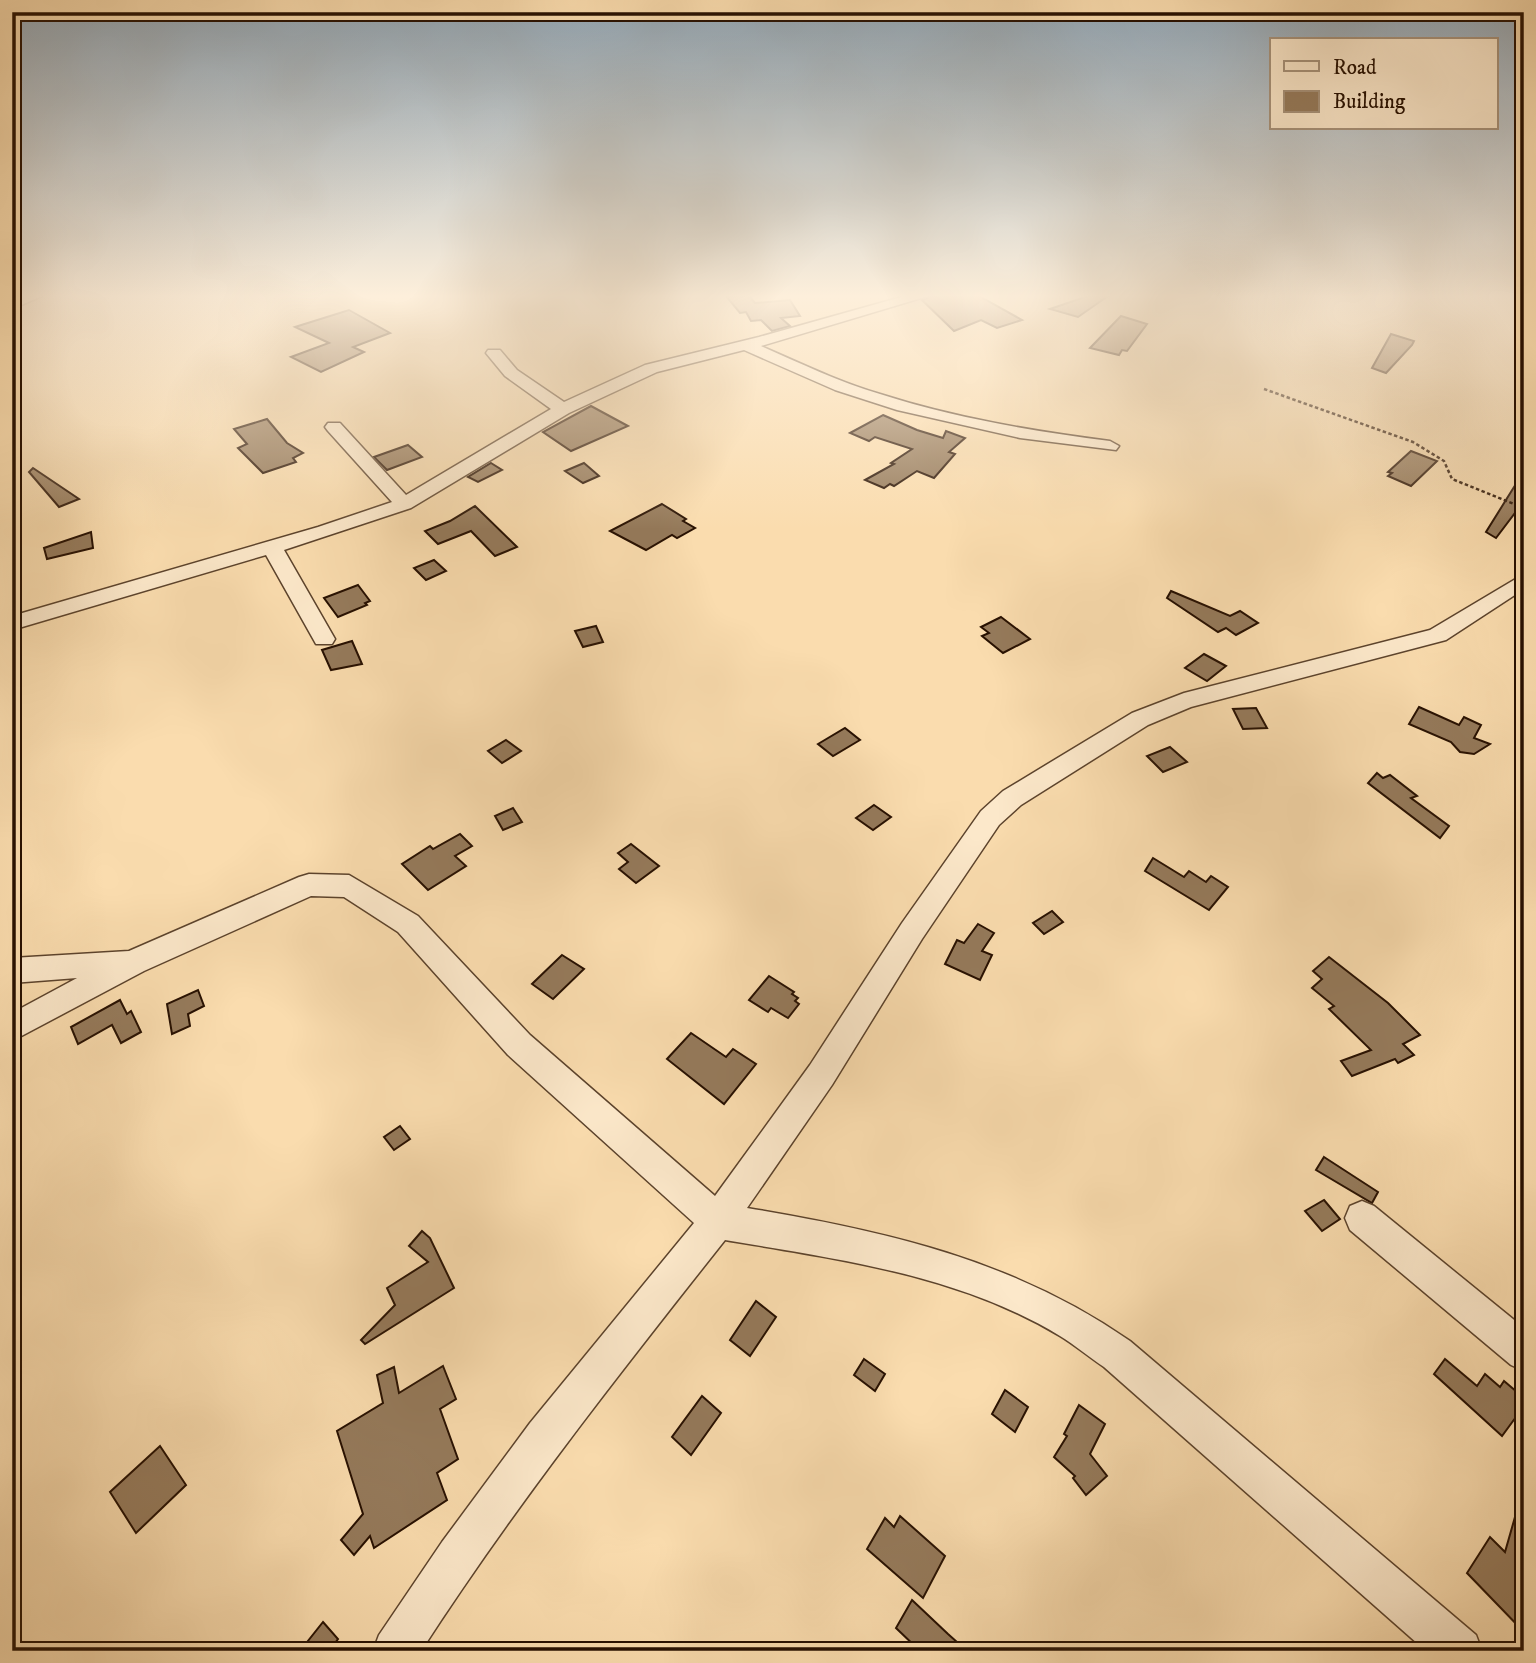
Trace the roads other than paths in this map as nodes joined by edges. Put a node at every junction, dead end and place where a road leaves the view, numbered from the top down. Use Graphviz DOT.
graph roads {
  1 [pos="512,374"];
  2 [pos="642,374"];
  3 [pos="811,374"];
  4 [pos="563,409"];
  5 [pos="334,427"];
  6 [pos="1110,446"];
  7 [pos="404,504"];
  8 [pos="271,545"];
  9 [pos="1524,580"];
  10 [pos="12,623"];
  11 [pos="324,639"];
  12 [pos="134,962"];
  13 [pos="12,971"];
  14 [pos="12,1028"];
  15 [pos="1362,1218"];
  16 [pos="719,1221"];
  17 [pos="1524,1352"];
  18 [pos="396,1651"];
  19 [pos="1460,1651"];
  1 -- 4 [label="street"];
  2 -- 4 [label="street"];
  3 -- 6 [label="street"];
  4 -- 7 [label="street"];
  5 -- 7 [label="street"];
  7 -- 8 [label="street"];
  8 -- 10 [label="street"];
  8 -- 11 [label="street"];
  9 -- 16 [label="street"];
  12 -- 13 [label="street"];
  12 -- 14 [label="street"];
  12 -- 16 [label="street"];
  15 -- 17 [label="street"];
  16 -- 18 [label="street"];
  16 -- 19 [label="street"];
}
